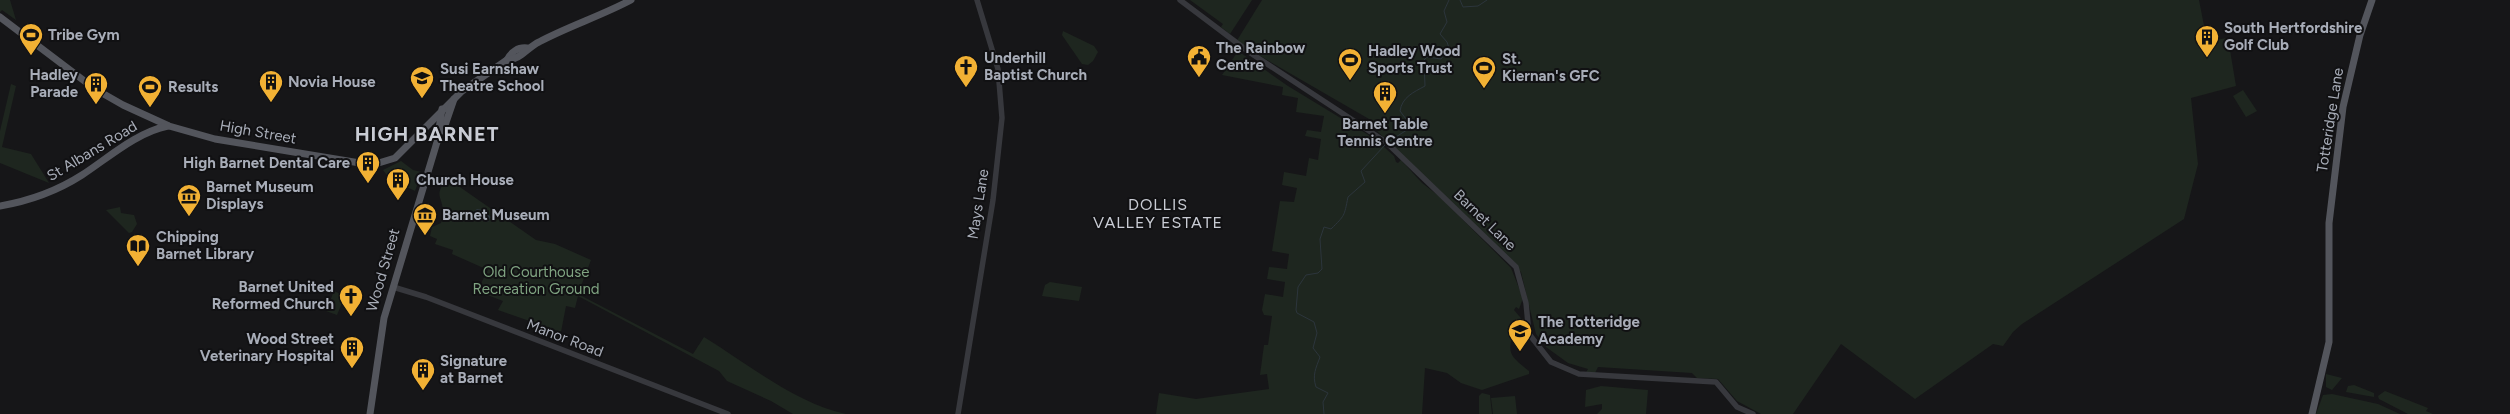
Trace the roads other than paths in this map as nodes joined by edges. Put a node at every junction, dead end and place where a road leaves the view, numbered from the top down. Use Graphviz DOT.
graph roads {
  1 [pos="631,0"];
  2 [pos="977,0"];
  3 [pos="1180,0"];
  4 [pos="2372,0"];
  5 [pos="0,17"];
  6 [pos="454,99"];
  7 [pos="440,116"];
  8 [pos="148,117"];
  9 [pos="157,120"];
  10 [pos="169,126"];
  11 [pos="426,127"];
  12 [pos="442,127"];
  13 [pos="157,128"];
  14 [pos="148,133"];
  15 [pos="438,138"];
  16 [pos="0,206"];
  17 [pos="393,287"];
  18 [pos="370,414"];
  19 [pos="728,414"];
  20 [pos="958,414"];
  21 [pos="1753,414"];
  22 [pos="2312,414"];
  1 -- 6 [label="main road, High Street"];
  2 -- 20 [label="street, Mays Lane"];
  3 -- 21 [label="street, Barnet Lane"];
  4 -- 22 [label="main road, Totteridge Lane"];
  5 -- 8 [label="main road, High Street"];
  6 -- 7 [label="main road, Wood Street"];
  6 -- 7 [label="main road, High Street"];
  7 -- 11 [label="main road, High Street"];
  7 -- 12 [label="main road"];
  7 -- 12 [label="main road, Wood Street"];
  8 -- 9 [label="main road, High Street"];
  8 -- 14 [label="main road"];
  9 -- 10 [label="main road, High Street"];
  9 -- 13 [label="main road"];
  10 -- 11 [label="main road, High Street"];
  10 -- 13 [label="main road, St Albans Road"];
  11 -- 15 [label="main road"];
  12 -- 15 [label="main road, Wood Street"];
  13 -- 14 [label="main road, St Albans Road"];
  14 -- 16 [label="main road, St Albans Road"];
  15 -- 17 [label="main road, Wood Street"];
  17 -- 18 [label="main road, Wood Street"];
  17 -- 19 [label="street, Manor Road"];
}
